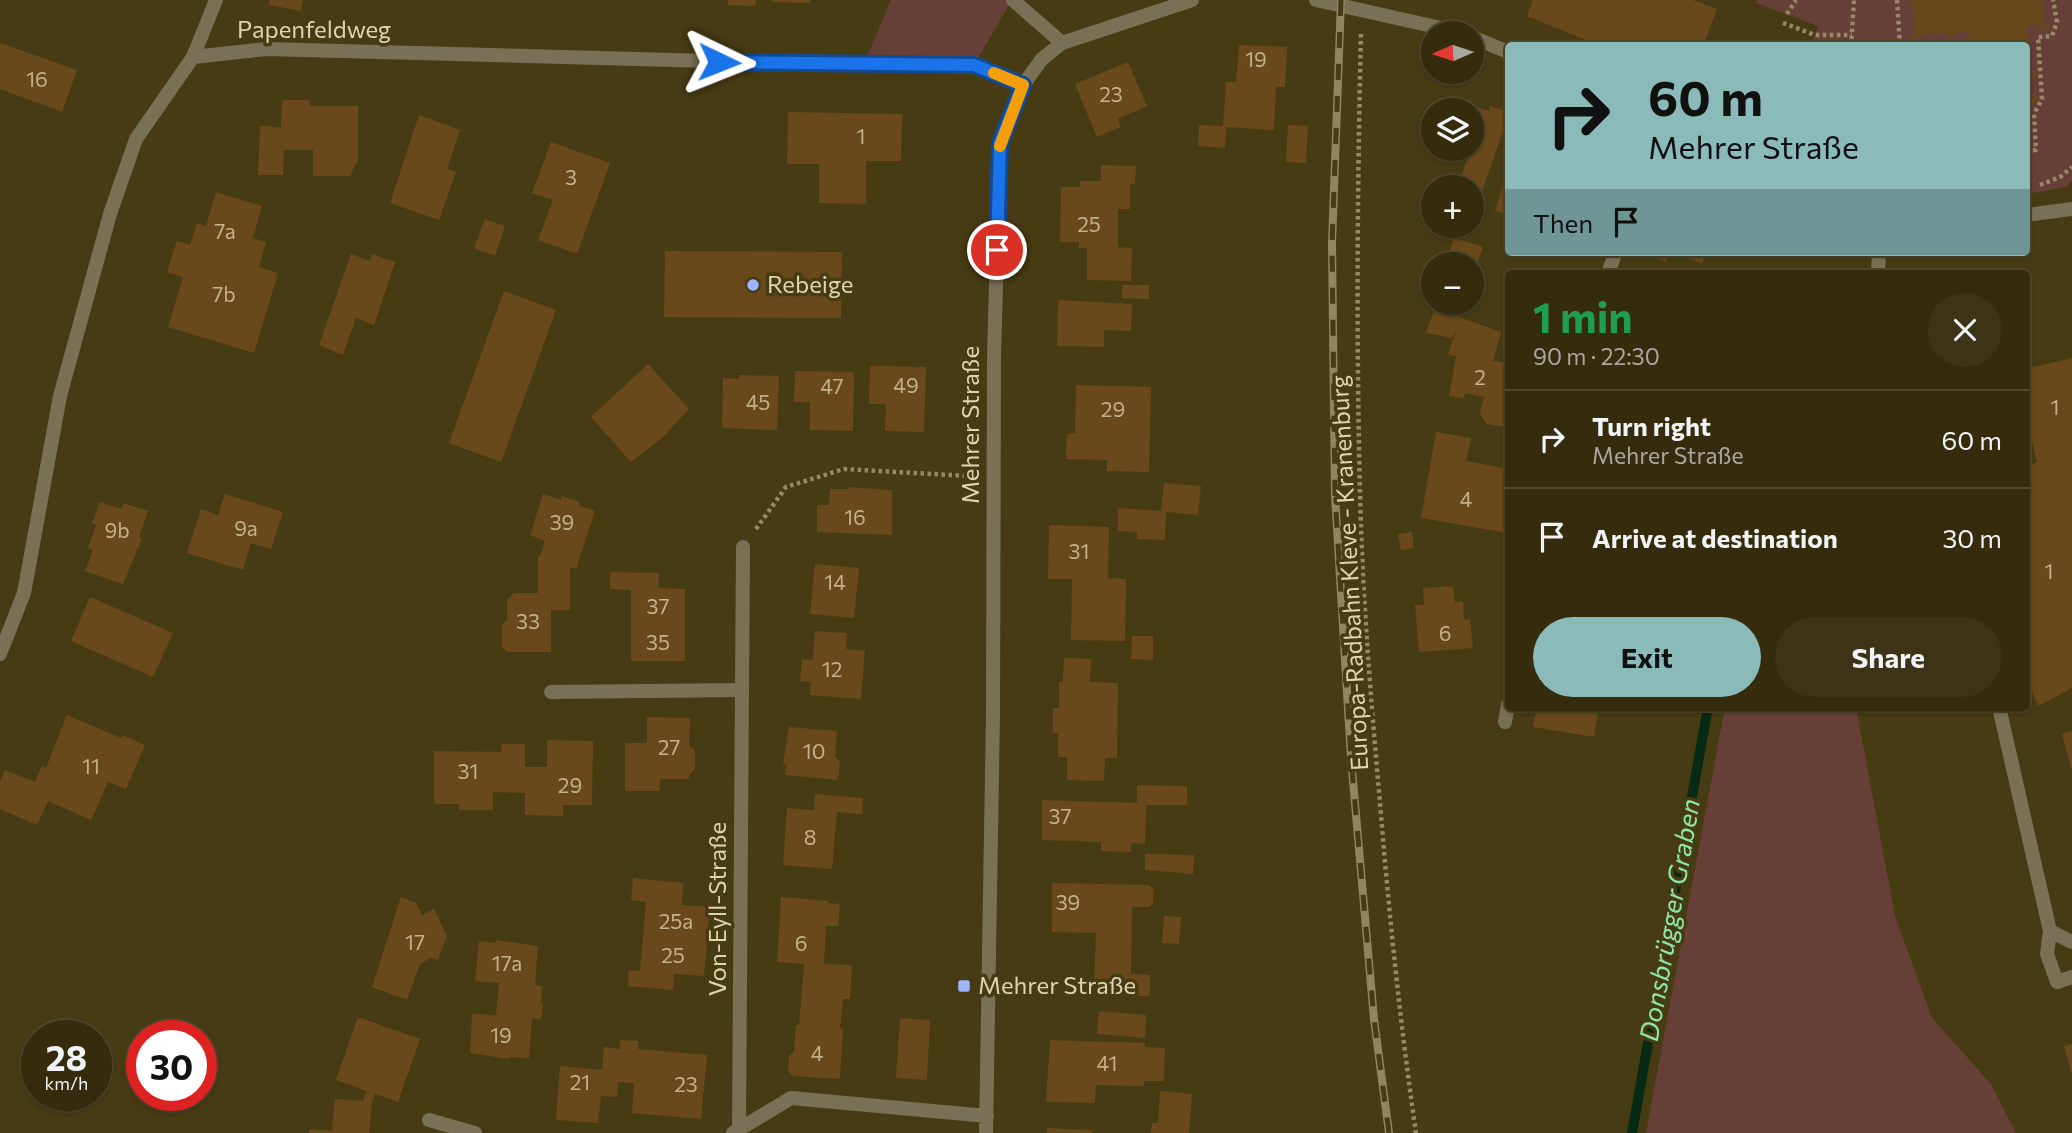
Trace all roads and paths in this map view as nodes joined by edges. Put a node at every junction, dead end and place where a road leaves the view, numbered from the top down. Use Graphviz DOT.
graph roads {
  1 [pos="216,0"];
  2 [pos="1013,0"];
  3 [pos="1192,0"];
  4 [pos="1317,0"];
  5 [pos="1796,0"];
  6 [pos="1854,0"];
  7 [pos="1897,0"];
  8 [pos="2053,0"];
  9 [pos="1361,10"];
  10 [pos="1787,14"];
  11 [pos="1783,23"];
  12 [pos="1421,24"];
  13 [pos="1852,35"];
  14 [pos="1484,42"];
  15 [pos="1852,42"];
  16 [pos="1900,42"];
  17 [pos="1062,43"];
  18 [pos="1505,51"];
  19 [pos="192,57"];
  20 [pos="1023,85"];
  21 [pos="2030,151"];
  22 [pos="2072,167"];
  23 [pos="2038,186"];
  24 [pos="2072,209"];
  25 [pos="2030,214"];
  26 [pos="993,477"];
  27 [pos="743,547"];
  28 [pos="0,654"];
  29 [pos="742,690"];
  30 [pos="551,692"];
  31 [pos="1507,711"];
  32 [pos="2000,711"];
  33 [pos="1505,722"];
  34 [pos="2050,931"];
  35 [pos="2072,942"];
  36 [pos="2072,977"];
  37 [pos="987,1116"];
  38 [pos="429,1120"];
  39 [pos="736,1131"];
  40 [pos="475,1133"];
  41 [pos="986,1133"];
  42 [pos="1416,1133"];
  1 -- 19 [label="street"];
  2 -- 17 [label="street"];
  3 -- 17 [label="street, Mehrer Straße"];
  4 -- 9 [label="street"];
  5 -- 10 [label="path"];
  6 -- 13 [label="path"];
  7 -- 16 [label="path"];
  8 -- 21 [label="path"];
  9 -- 12 [label="street"];
  9 -- 42 [label="path, Europa-Radbahn Kleve - Kranenburg"];
  11 -- 13 [label="path"];
  13 -- 15 [label="path"];
  14 -- 18 [label="street"];
  17 -- 20 [label="street, Mehrer Straße"];
  19 -- 20 [label="street, Papenfeldweg"];
  19 -- 28 [label="street"];
  20 -- 26 [label="street, Mehrer Straße"];
  22 -- 23 [label="path"];
  24 -- 25 [label="street"];
  26 -- 27 [label="path"];
  26 -- 37 [label="street, Mehrer Straße"];
  27 -- 29 [label="street, Von-Eyll-Straße"];
  29 -- 30 [label="street"];
  29 -- 39 [label="street, Von-Eyll-Straße"];
  31 -- 33 [label="street"];
  32 -- 34 [label="street"];
  34 -- 35 [label="street"];
  34 -- 36 [label="street"];
  37 -- 39 [label="street, Von-Eyll-Straße"];
  37 -- 41 [label="street, Mehrer Straße"];
  38 -- 40 [label="street"];
}
